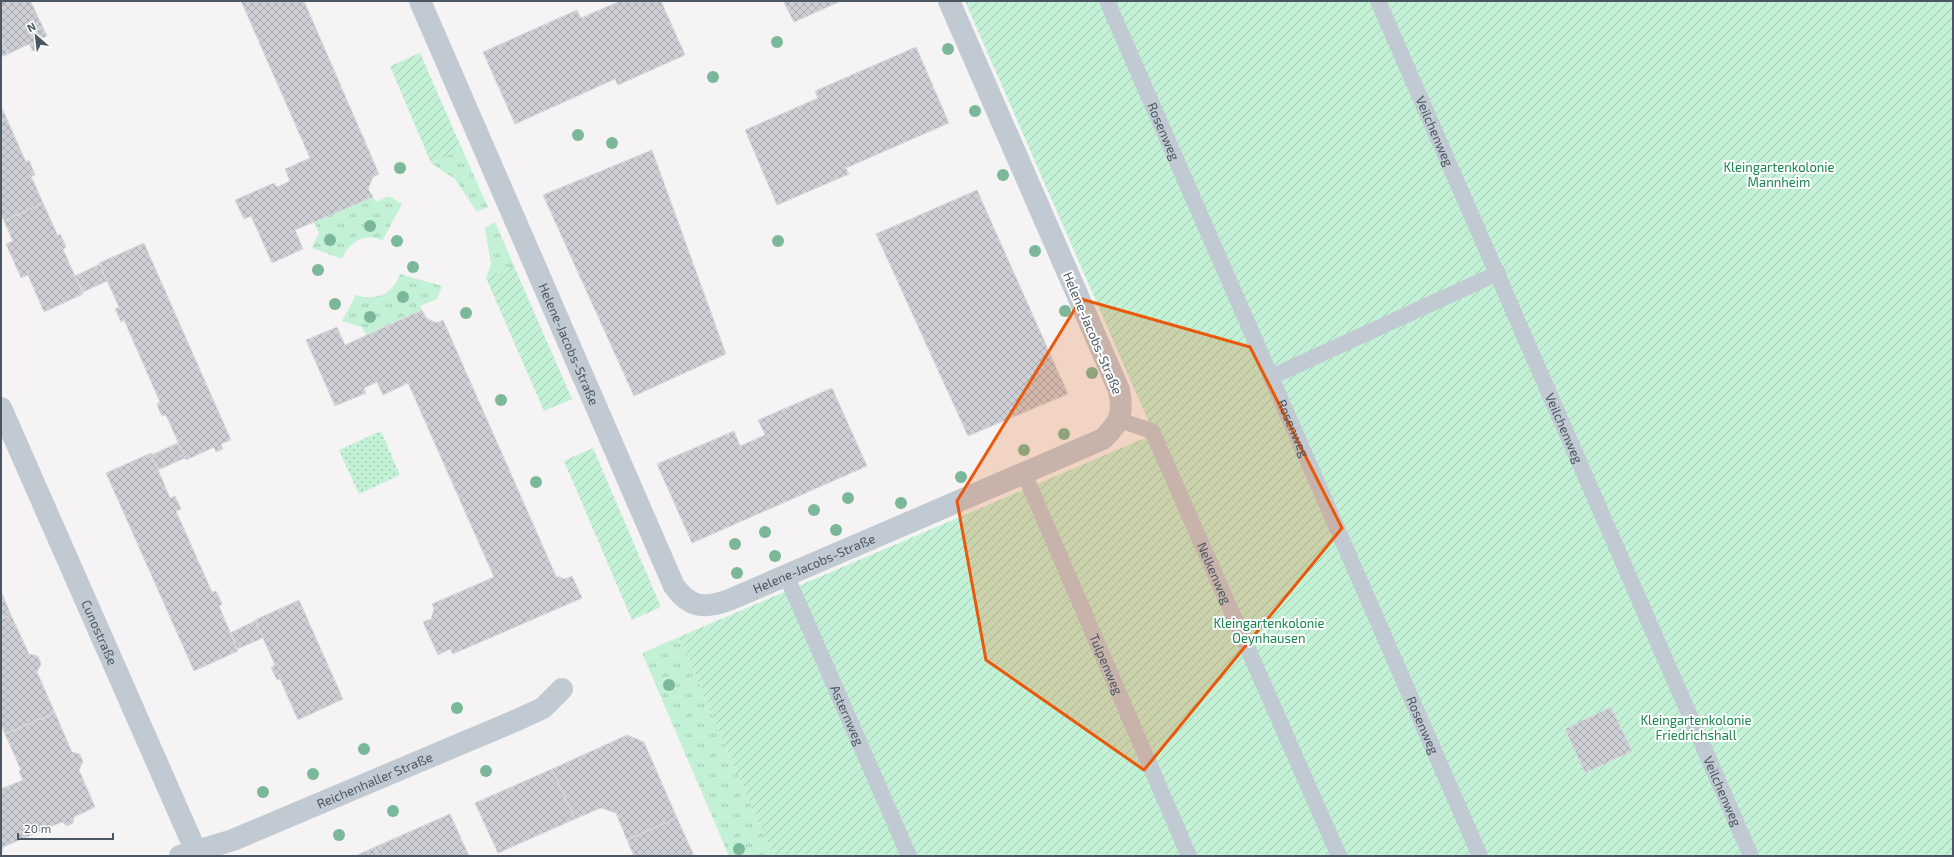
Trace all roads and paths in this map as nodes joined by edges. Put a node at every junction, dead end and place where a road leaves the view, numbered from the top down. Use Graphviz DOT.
graph roads {
  1 [pos="420,1"];
  2 [pos="949,1"];
  3 [pos="1107,1"];
  4 [pos="1378,1"];
  5 [pos="1498,273"];
  6 [pos="1270,377"];
  7 [pos="1,408"];
  8 [pos="1119,420"];
  9 [pos="1024,473"];
  10 [pos="786,575"];
  11 [pos="562,689"];
  12 [pos="191,854"];
  13 [pos="909,856"];
  14 [pos="1189,856"];
  15 [pos="1339,856"];
  16 [pos="1480,856"];
  17 [pos="1751,856"];
  1 -- 10 [label="street, Helene-Jacobs-Straße"];
  2 -- 8 [label="street, Helene-Jacobs-Straße"];
  3 -- 6 [label="lane, Rosenweg"];
  4 -- 5 [label="lane, Veilchenweg"];
  5 -- 6 [label="lane"];
  5 -- 17 [label="lane, Veilchenweg"];
  6 -- 16 [label="lane, Rosenweg"];
  7 -- 12 [label="street, Cunostraße"];
  8 -- 9 [label="street, Helene-Jacobs-Straße"];
  8 -- 15 [label="lane, Nelkenweg"];
  9 -- 10 [label="street, Helene-Jacobs-Straße"];
  9 -- 14 [label="lane, Tulpenweg"];
  10 -- 13 [label="lane, Asternweg"];
  11 -- 12 [label="street, Reichenhaller Straße"];
}
